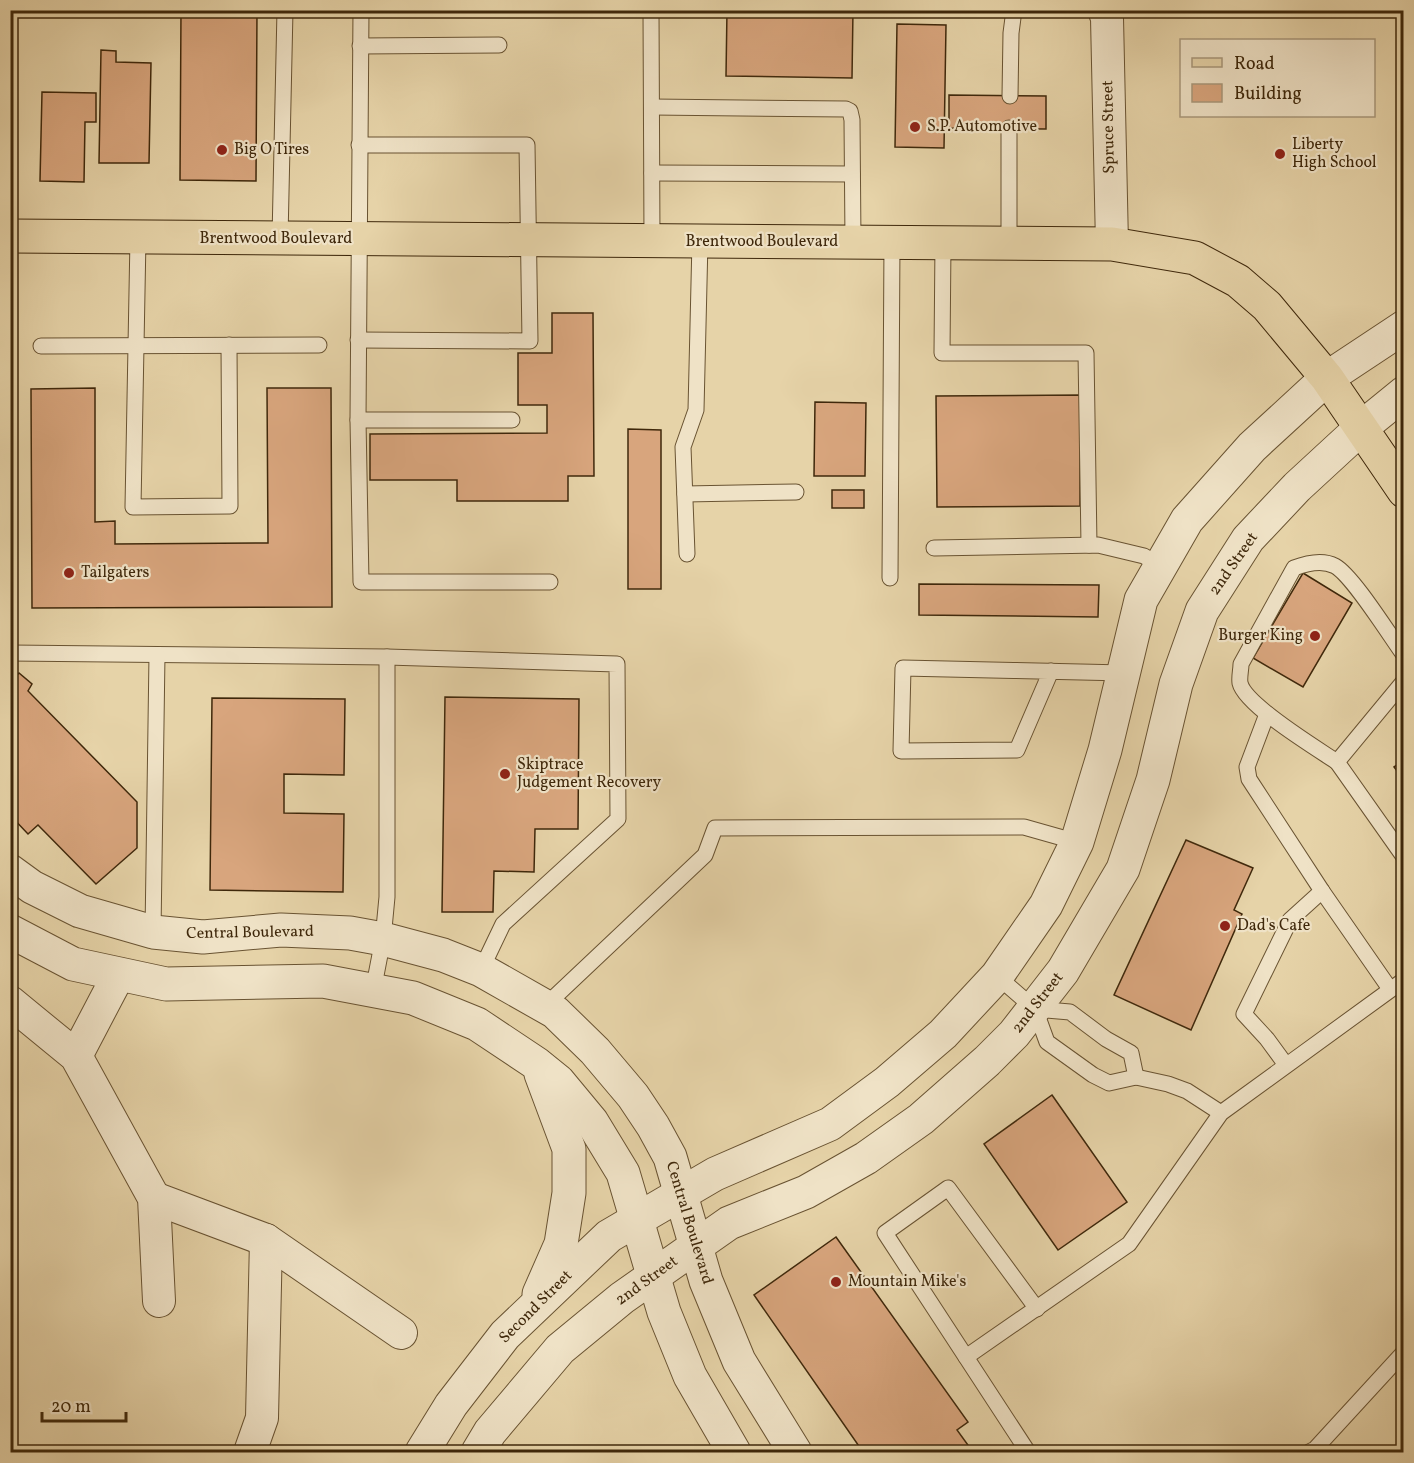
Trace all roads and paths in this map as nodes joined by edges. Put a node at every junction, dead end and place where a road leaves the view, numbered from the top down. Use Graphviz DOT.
graph roads {
  1 [pos="285,10"];
  2 [pos="361,10"];
  3 [pos="651,10"];
  4 [pos="1014,10"];
  5 [pos="1104,10"];
  6 [pos="499,45"];
  7 [pos="360,46"];
  8 [pos="1010,96"];
  9 [pos="652,107"];
  10 [pos="1009,128"];
  11 [pos="359,145"];
  12 [pos="652,173"];
  13 [pos="852,174"];
  14 [pos="10,236"];
  15 [pos="138,238"];
  16 [pos="280,238"];
  17 [pos="359,239"];
  18 [pos="529,240"];
  19 [pos="652,241"];
  20 [pos="700,241"];
  21 [pos="853,242"];
  22 [pos="892,242"];
  23 [pos="943,243"];
  24 [pos="1009,243"];
  25 [pos="1112,244"];
  26 [pos="1404,327"];
  27 [pos="358,340"];
  28 [pos="229,345"];
  29 [pos="319,345"];
  30 [pos="41,346"];
  31 [pos="137,346"];
  32 [pos="1327,378"];
  33 [pos="1404,393"];
  34 [pos="358,420"];
  35 [pos="512,420"];
  36 [pos="1361,428"];
  37 [pos="1404,491"];
  38 [pos="796,492"];
  39 [pos="685,494"];
  40 [pos="1089,545"];
  41 [pos="934,548"];
  42 [pos="687,554"];
  43 [pos="1161,566"];
  44 [pos="890,578"];
  45 [pos="550,582"];
  46 [pos="10,653"];
  47 [pos="157,654"];
  48 [pos="1404,655"];
  49 [pos="387,657"];
  50 [pos="1051,671"];
  51 [pos="1124,672"];
  52 [pos="1404,681"];
  53 [pos="1267,714"];
  54 [pos="1337,762"];
  55 [pos="1077,842"];
  56 [pos="1404,857"];
  57 [pos="10,870"];
  58 [pos="1322,891"];
  59 [pos="10,931"];
  60 [pos="153,932"];
  61 [pos="383,939"];
  62 [pos="481,970"];
  63 [pos="119,974"];
  64 [pos="998,976"];
  65 [pos="1404,980"];
  66 [pos="1390,989"];
  67 [pos="373,991"];
  68 [pos="10,1002"];
  69 [pos="545,1006"];
  70 [pos="1035,1009"];
  71 [pos="76,1056"];
  72 [pos="537,1064"];
  73 [pos="1286,1065"];
  74 [pos="1136,1077"];
  75 [pos="1221,1113"];
  76 [pos="680,1193"];
  77 [pos="154,1198"];
  78 [pos="637,1219"];
  79 [pos="266,1240"];
  80 [pos="696,1245"];
  81 [pos="653,1276"];
  82 [pos="159,1301"];
  83 [pos="1037,1309"];
  84 [pos="531,1311"];
  85 [pos="401,1332"];
  86 [pos="1404,1352"];
  87 [pos="966,1357"];
  88 [pos="250,1452"];
  89 [pos="422,1452"];
  90 [pos="478,1452"];
  91 [pos="734,1452"];
  92 [pos="795,1452"];
  93 [pos="1028,1452"];
  94 [pos="1309,1452"];
  1 -- 16 [label="lane"];
  2 -- 7 [label="lane"];
  3 -- 9 [label="lane"];
  4 -- 8 [label="lane"];
  5 -- 25 [label="street, Spruce Street"];
  6 -- 7 [label="lane"];
  7 -- 11 [label="lane"];
  9 -- 12 [label="lane"];
  9 -- 13 [label="lane"];
  10 -- 24 [label="lane"];
  11 -- 17 [label="lane"];
  11 -- 18 [label="lane"];
  12 -- 13 [label="lane"];
  12 -- 19 [label="lane"];
  13 -- 21 [label="lane"];
  14 -- 15 [label="main road, Brentwood Boulevard"];
  15 -- 16 [label="main road, Brentwood Boulevard"];
  15 -- 31 [label="lane"];
  16 -- 17 [label="main road, Brentwood Boulevard"];
  17 -- 18 [label="main road, Brentwood Boulevard"];
  17 -- 27 [label="lane"];
  18 -- 19 [label="main road, Brentwood Boulevard"];
  18 -- 27 [label="lane"];
  19 -- 20 [label="main road, Brentwood Boulevard"];
  20 -- 21 [label="main road, Brentwood Boulevard"];
  20 -- 39 [label="lane"];
  21 -- 22 [label="main road, Brentwood Boulevard"];
  22 -- 23 [label="main road, Brentwood Boulevard"];
  22 -- 44 [label="lane"];
  23 -- 24 [label="main road, Brentwood Boulevard"];
  23 -- 40 [label="lane"];
  24 -- 25 [label="main road, Brentwood Boulevard"];
  25 -- 32 [label="main road, Brentwood Boulevard"];
  26 -- 32 [label="street"];
  27 -- 34 [label="lane"];
  28 -- 29 [label="lane"];
  28 -- 31 [label="lane"];
  28 -- 31 [label="lane"];
  30 -- 31 [label="lane"];
  32 -- 36 [label="main road, Brentwood Boulevard"];
  32 -- 43 [label="street"];
  33 -- 36 [label="street, 2nd Street"];
  34 -- 35 [label="lane"];
  34 -- 45 [label="lane"];
  36 -- 37 [label="main road, Brentwood Boulevard"];
  36 -- 70 [label="street, 2nd Street"];
  38 -- 39 [label="lane"];
  39 -- 42 [label="lane"];
  40 -- 41 [label="lane"];
  40 -- 43 [label="lane"];
  43 -- 51 [label="street"];
  46 -- 47 [label="lane"];
  47 -- 49 [label="lane"];
  47 -- 60 [label="lane"];
  48 -- 53 [label="lane"];
  49 -- 61 [label="lane"];
  49 -- 62 [label="lane"];
  50 -- 50 [label="lane"];
  50 -- 51 [label="lane"];
  51 -- 55 [label="street"];
  52 -- 54 [label="lane"];
  53 -- 54 [label="lane"];
  53 -- 58 [label="lane"];
  54 -- 56 [label="lane"];
  55 -- 64 [label="street"];
  55 -- 69 [label="lane"];
  57 -- 60 [label="street, Central Boulevard"];
  58 -- 66 [label="lane"];
  58 -- 73 [label="lane"];
  59 -- 63 [label="street"];
  60 -- 61 [label="street, Central Boulevard"];
  61 -- 62 [label="street, Central Boulevard"];
  61 -- 67 [label="lane"];
  62 -- 69 [label="street, Central Boulevard"];
  63 -- 67 [label="street"];
  63 -- 71 [label="street"];
  64 -- 70 [label="lane"];
  64 -- 76 [label="street"];
  65 -- 66 [label="lane"];
  66 -- 73 [label="lane"];
  67 -- 72 [label="street"];
  68 -- 71 [label="street"];
  69 -- 76 [label="street, Central Boulevard"];
  70 -- 74 [label="lane"];
  70 -- 74 [label="lane"];
  70 -- 80 [label="street, 2nd Street"];
  71 -- 77 [label="street"];
  72 -- 78 [label="street"];
  72 -- 84 [label="street"];
  73 -- 75 [label="lane"];
  74 -- 75 [label="lane"];
  75 -- 83 [label="lane"];
  76 -- 78 [label="street, Second Street"];
  76 -- 80 [label="street, Central Boulevard"];
  77 -- 79 [label="street"];
  77 -- 82 [label="street"];
  78 -- 81 [label="street"];
  78 -- 84 [label="street, Second Street"];
  79 -- 85 [label="street"];
  79 -- 88 [label="street"];
  80 -- 81 [label="street, 2nd Street"];
  80 -- 92 [label="street, Central Boulevard"];
  81 -- 90 [label="street, 2nd Street"];
  81 -- 91 [label="street"];
  83 -- 87 [label="lane"];
  83 -- 87 [label="lane"];
  84 -- 89 [label="street, Second Street"];
  86 -- 94 [label="lane"];
  87 -- 93 [label="lane"];
}
